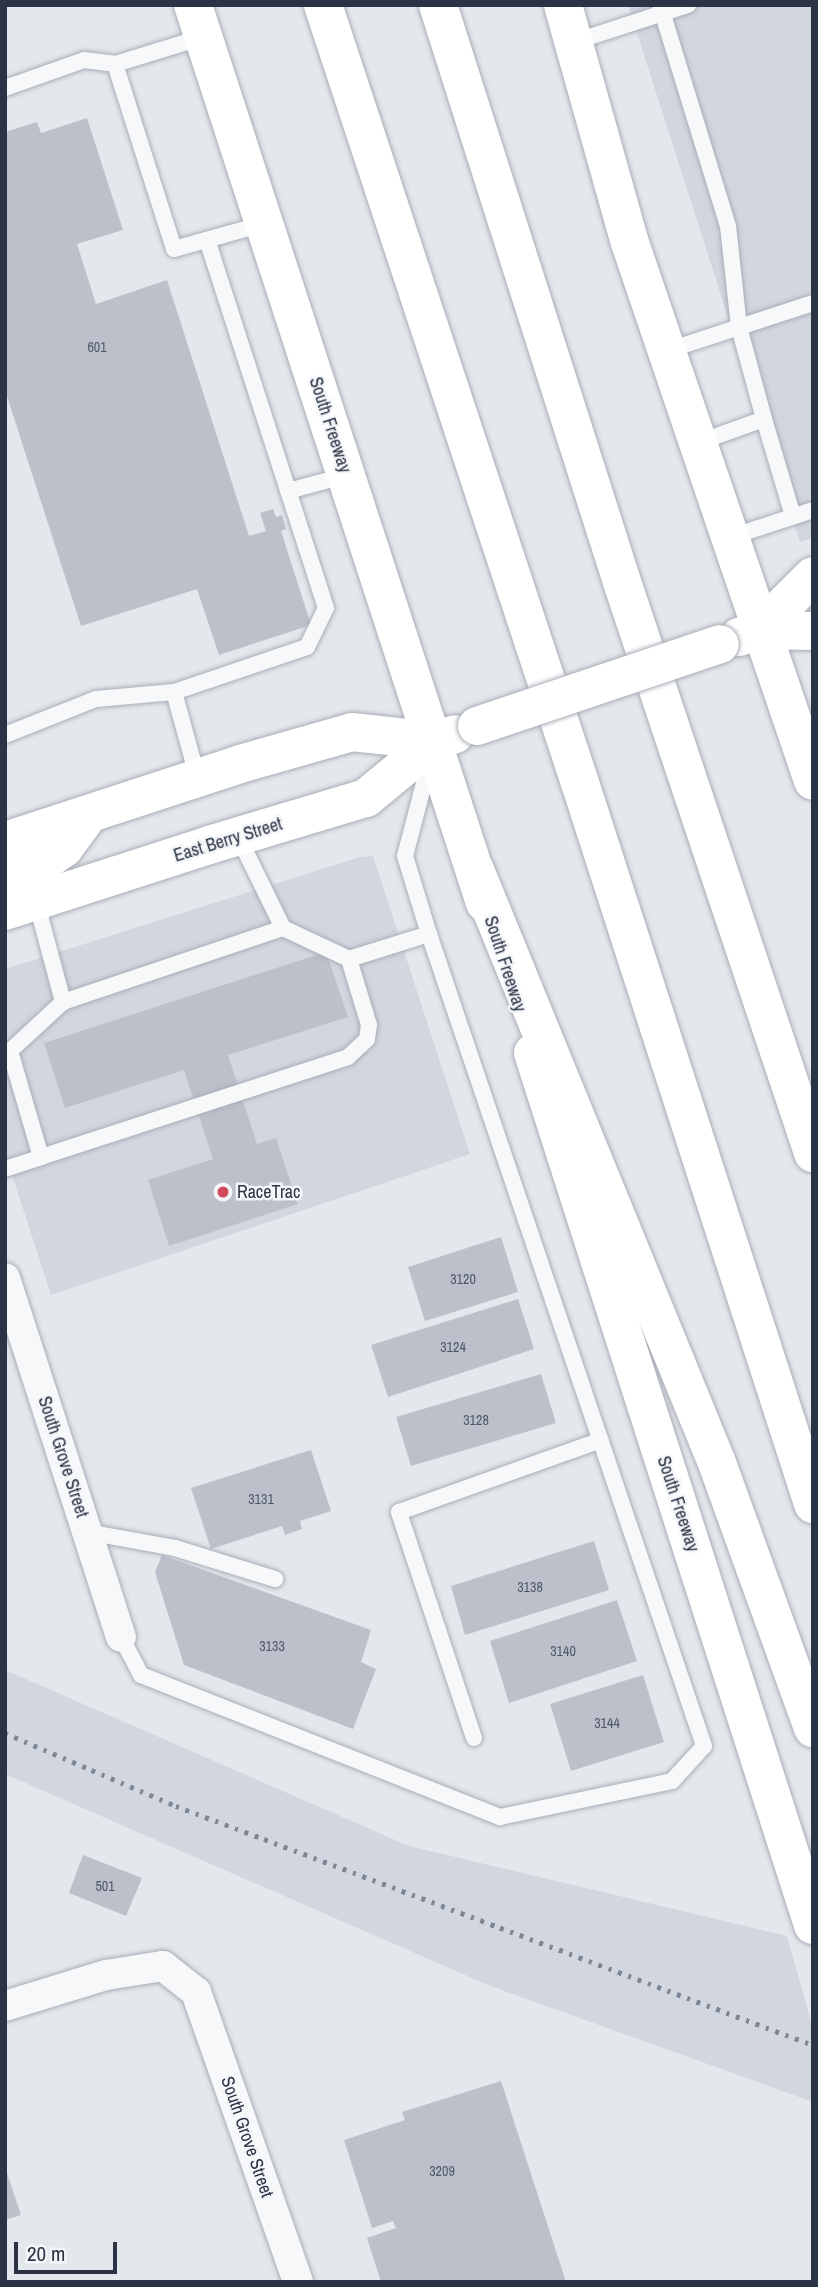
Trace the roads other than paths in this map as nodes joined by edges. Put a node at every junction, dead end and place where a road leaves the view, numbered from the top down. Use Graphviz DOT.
graph roads {
  1 [pos="323,5"];
  2 [pos="438,5"];
  3 [pos="563,5"];
  4 [pos="688,5"];
  5 [pos="661,9"];
  6 [pos="198,21"];
  7 [pos="575,42"];
  8 [pos="116,64"];
  9 [pos="5,88"];
  10 [pos="264,224"];
  11 [pos="207,240"];
  12 [pos="813,303"];
  13 [pos="739,327"];
  14 [pos="666,351"];
  15 [pos="764,419"];
  16 [pos="697,443"];
  17 [pos="346,475"];
  18 [pos="288,491"];
  19 [pos="813,510"];
  20 [pos="793,516"];
  21 [pos="728,537"];
  22 [pos="813,576"];
  23 [pos="759,629"];
  24 [pos="813,631"];
  25 [pos="174,692"];
  26 [pos="5,734"];
  27 [pos="435,741"];
  28 [pos="198,779"];
  29 [pos="813,781"];
  30 [pos="89,814"];
  31 [pos="238,836"];
  32 [pos="5,841"];
  33 [pos="475,870"];
  34 [pos="5,876"];
  35 [pos="21,906"];
  36 [pos="283,928"];
  37 [pos="429,934"];
  38 [pos="349,959"];
  39 [pos="63,1002"];
  40 [pos="813,1153"];
  41 [pos="41,1157"];
  42 [pos="5,1169"];
  43 [pos="5,1278"];
  44 [pos="600,1440"];
  45 [pos="813,1504"];
  46 [pos="87,1532"];
  47 [pos="275,1579"];
  48 [pos="121,1637"];
  49 [pos="813,1728"];
  50 [pos="474,1738"];
  51 [pos="813,1924"];
  52 [pos="5,2006"];
  53 [pos="298,2282"];
  1 -- 45 [label="main road"];
  2 -- 40 [label="main road"];
  3 -- 7 [label="main road"];
  4 -- 5 [label="lane"];
  5 -- 7 [label="lane"];
  5 -- 13 [label="lane"];
  6 -- 8 [label="lane"];
  6 -- 10 [label="main road, South Freeway"];
  7 -- 14 [label="main road"];
  8 -- 9 [label="lane"];
  8 -- 11 [label="lane"];
  10 -- 11 [label="lane"];
  10 -- 17 [label="main road, South Freeway"];
  11 -- 18 [label="lane"];
  12 -- 13 [label="lane"];
  13 -- 14 [label="lane"];
  13 -- 15 [label="lane"];
  14 -- 16 [label="main road"];
  15 -- 16 [label="lane"];
  15 -- 20 [label="lane"];
  16 -- 21 [label="main road"];
  17 -- 18 [label="lane"];
  17 -- 27 [label="main road, South Freeway"];
  18 -- 25 [label="lane"];
  19 -- 20 [label="lane"];
  20 -- 21 [label="lane"];
  21 -- 23 [label="main road"];
  22 -- 23 [label="main road, East Berry Street"];
  23 -- 24 [label="main road, East Berry Street"];
  23 -- 27 [label="main road, East Berry Street, bridge"];
  23 -- 29 [label="main road"];
  25 -- 26 [label="lane"];
  25 -- 28 [label="lane"];
  27 -- 28 [label="main road, East Berry Street"];
  27 -- 31 [label="main road, East Berry Street"];
  27 -- 33 [label="main road, South Freeway"];
  27 -- 37 [label="lane"];
  28 -- 30 [label="main road, East Berry Street"];
  30 -- 32 [label="main road, East Berry Street"];
  30 -- 34 [label="main road"];
  31 -- 35 [label="main road, East Berry Street"];
  31 -- 36 [label="lane"];
  33 -- 49 [label="main road"];
  33 -- 51 [label="main road, South Freeway"];
  35 -- 39 [label="lane"];
  36 -- 38 [label="lane"];
  36 -- 39 [label="lane"];
  37 -- 38 [label="lane"];
  37 -- 44 [label="lane"];
  38 -- 41 [label="lane"];
  39 -- 41 [label="lane"];
  41 -- 42 [label="lane"];
  43 -- 46 [label="street, South Grove Street"];
  44 -- 48 [label="lane"];
  44 -- 50 [label="lane"];
  46 -- 47 [label="lane"];
  46 -- 48 [label="street, South Grove Street"];
  52 -- 53 [label="street, South Grove Street"];
}
